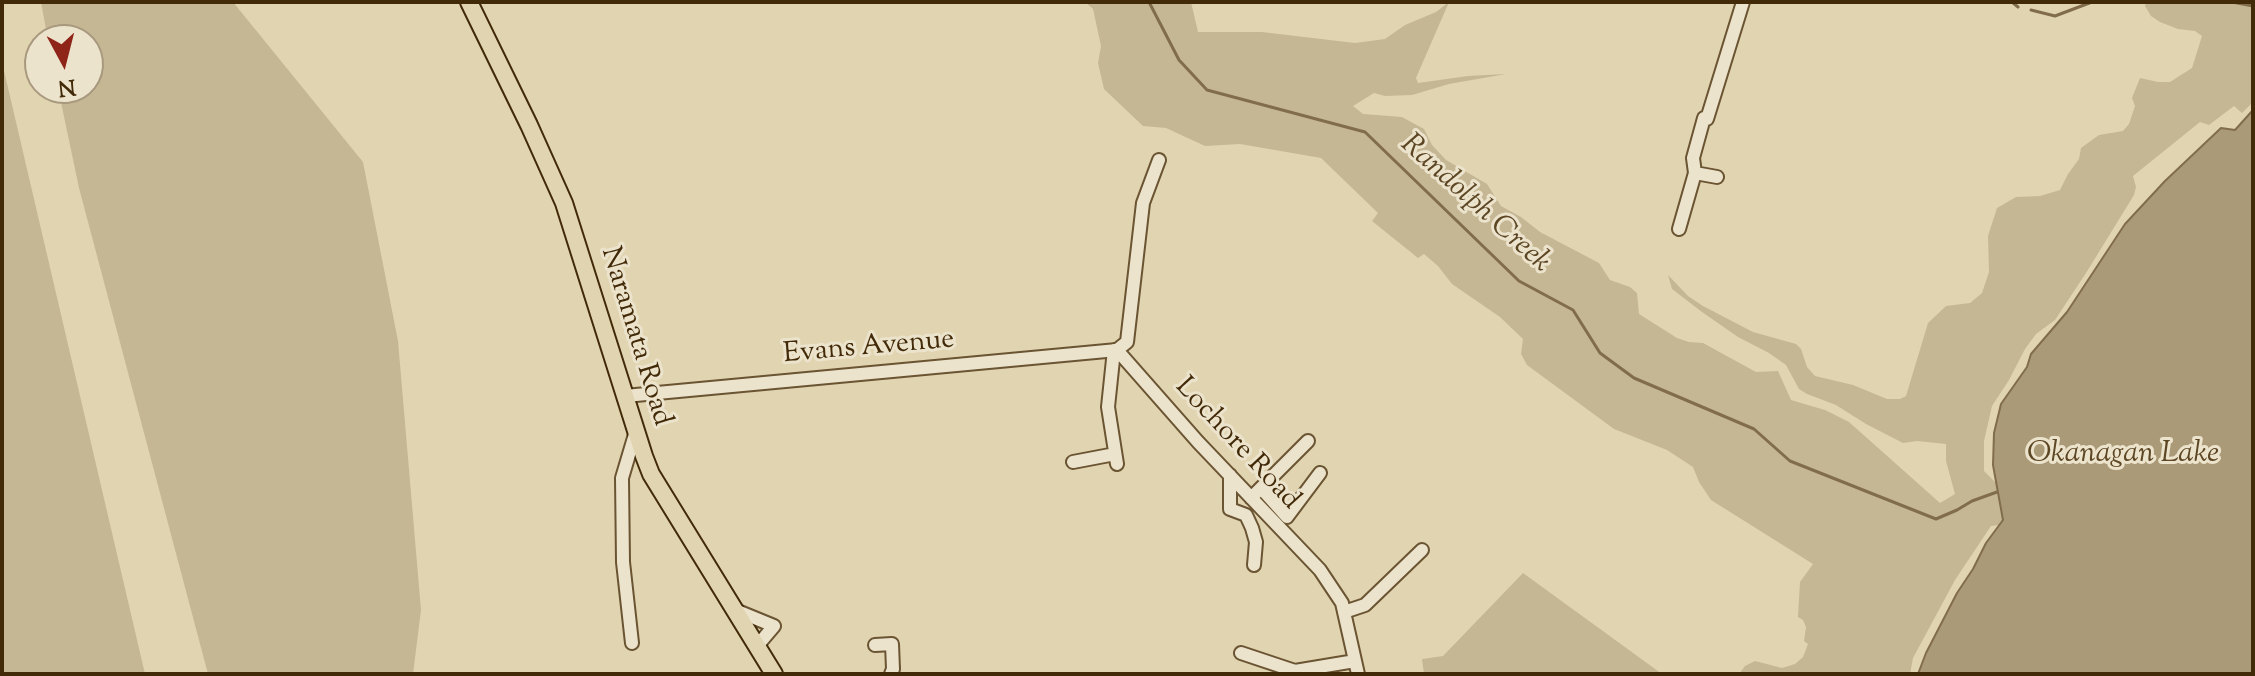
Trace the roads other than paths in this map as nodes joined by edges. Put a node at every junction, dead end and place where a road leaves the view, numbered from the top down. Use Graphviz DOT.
graph roads {
  1 [pos="469,2"];
  2 [pos="1743,2"];
  3 [pos="1159,160"];
  4 [pos="1695,173"];
  5 [pos="1717,177"];
  6 [pos="1679,229"];
  7 [pos="1116,350"];
  8 [pos="625,396"];
  9 [pos="636,431"];
  10 [pos="1308,441"];
  11 [pos="1073,462"];
  12 [pos="1320,473"];
  13 [pos="1230,475"];
  14 [pos="1256,493"];
  15 [pos="1422,550"];
  16 [pos="1254,565"];
  17 [pos="735,610"];
  18 [pos="1344,612"];
  19 [pos="632,643"];
  20 [pos="875,645"];
  21 [pos="757,646"];
  22 [pos="1241,653"];
  23 [pos="1356,669"];
  24 [pos="774,674"];
  25 [pos="891,674"];
  26 [pos="1371,674"];
  1 -- 8 [label="main road, Naramata Road"];
  2 -- 4 [label="street"];
  3 -- 7 [label="street"];
  4 -- 5 [label="street"];
  4 -- 6 [label="street"];
  7 -- 8 [label="street, Evans Avenue"];
  7 -- 11 [label="street"];
  7 -- 13 [label="street, Lochore Road"];
  8 -- 9 [label="main road, Naramata Road"];
  9 -- 17 [label="main road, Naramata Road"];
  9 -- 19 [label="street"];
  10 -- 14 [label="street"];
  12 -- 14 [label="street"];
  13 -- 14 [label="street, Lochore Road"];
  13 -- 16 [label="street"];
  14 -- 18 [label="street, Lochore Road"];
  15 -- 18 [label="street"];
  17 -- 21 [label="main road, Naramata Road"];
  17 -- 21 [label="street"];
  18 -- 23 [label="street, Lochore Road"];
  20 -- 25 [label="street"];
  21 -- 24 [label="main road, Naramata Road"];
  22 -- 23 [label="street"];
  23 -- 26 [label="street"];
}
